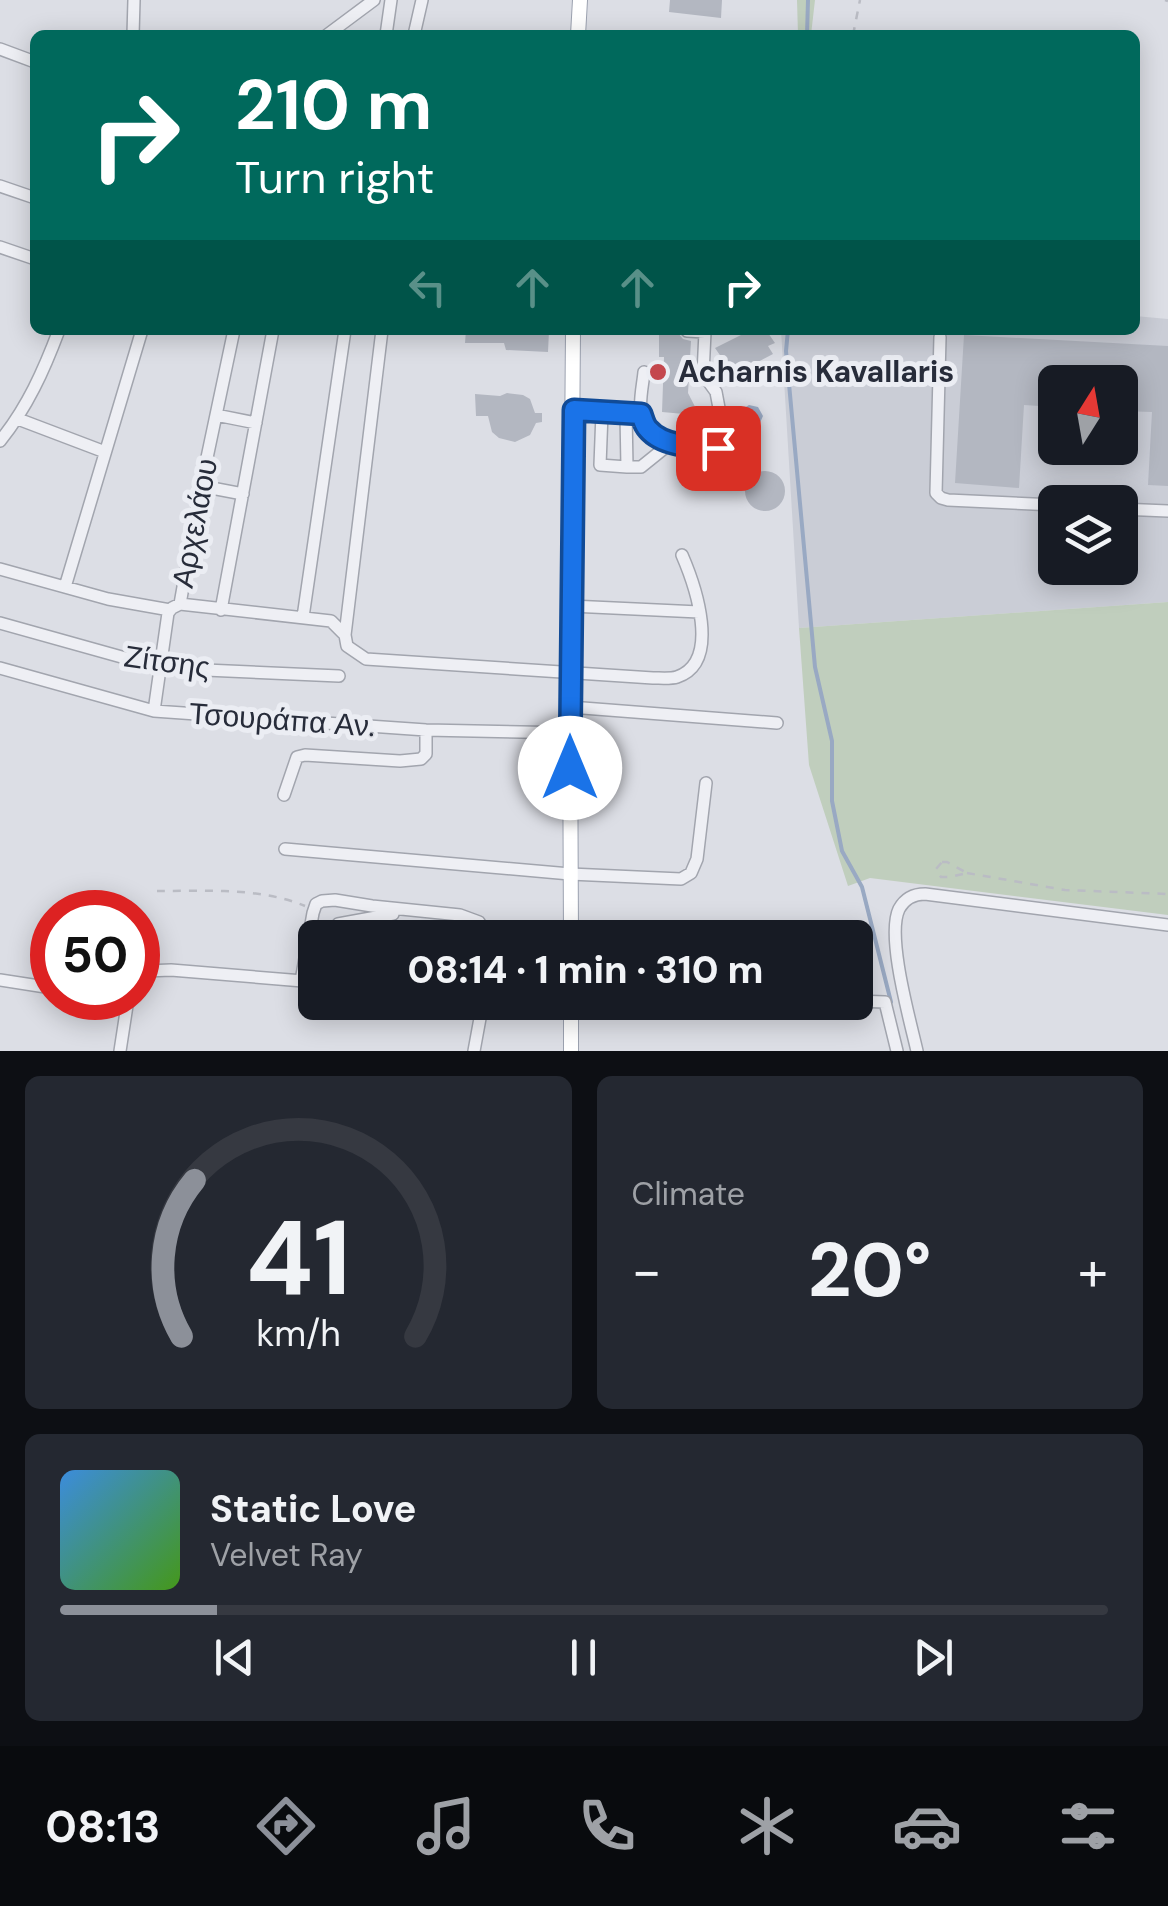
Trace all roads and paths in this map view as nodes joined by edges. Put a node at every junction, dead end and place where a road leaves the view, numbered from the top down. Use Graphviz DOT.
graph roads {
  1 [pos="134,0"];
  2 [pos="374,0"];
  3 [pos="390,0"];
  4 [pos="422,0"];
  5 [pos="580,0"];
  6 [pos="860,0"];
  7 [pos="133,30"];
  8 [pos="335,30"];
  9 [pos="387,30"];
  10 [pos="415,30"];
  11 [pos="578,30"];
  12 [pos="853,30"];
  13 [pos="0,49"];
  14 [pos="30,60"];
  15 [pos="0,186"];
  16 [pos="30,196"];
  17 [pos="0,246"];
  18 [pos="30,256"];
  19 [pos="57,335"];
  20 [pos="141,335"];
  21 [pos="233,335"];
  22 [pos="272,335"];
  23 [pos="345,335"];
  24 [pos="381,335"];
  25 [pos="573,335"];
  26 [pos="705,335"];
  27 [pos="940,337"];
  28 [pos="644,372"];
  29 [pos="574,410"];
  30 [pos="602,412"];
  31 [pos="626,414"];
  32 [pos="641,414"];
  33 [pos="216,415"];
  34 [pos="18,419"];
  35 [pos="256,423"];
  36 [pos="0,441"];
  37 [pos="672,442"];
  38 [pos="106,452"];
  39 [pos="628,468"];
  40 [pos="201,486"];
  41 [pos="243,494"];
  42 [pos="1038,505"];
  43 [pos="1138,510"];
  44 [pos="1168,511"];
  45 [pos="682,555"];
  46 [pos="0,568"];
  47 [pos="65,588"];
  48 [pos="571,606"];
  49 [pos="175,607"];
  50 [pos="221,610"];
  51 [pos="698,612"];
  52 [pos="303,617"];
  53 [pos="0,623"];
  54 [pos="345,635"];
  55 [pos="0,668"];
  56 [pos="160,668"];
  57 [pos="571,671"];
  58 [pos="339,676"];
  59 [pos="570,707"];
  60 [pos="154,711"];
  61 [pos="777,723"];
  62 [pos="426,730"];
  63 [pos="571,733"];
  64 [pos="706,783"];
  65 [pos="284,794"];
  66 [pos="285,849"];
  67 [pos="967,873"];
  68 [pos="570,874"];
  69 [pos="160,890"];
  70 [pos="1168,894"];
  71 [pos="431,912"];
  72 [pos="313,913"];
  73 [pos="312,920"];
  74 [pos="356,920"];
  75 [pos="476,920"];
  76 [pos="571,920"];
  77 [pos="1168,925"];
  78 [pos="160,970"];
  79 [pos="0,980"];
  80 [pos="298,981"];
  81 [pos="30,985"];
  82 [pos="873,1002"];
  83 [pos="123,1020"];
  84 [pos="480,1020"];
  85 [pos="571,1020"];
  86 [pos="120,1051"];
  87 [pos="474,1051"];
  88 [pos="571,1051"];
  89 [pos="897,1051"];
  90 [pos="917,1051"];
  1 -- 7 [label="street"];
  2 -- 8 [label="street"];
  3 -- 9 [label="street"];
  4 -- 10 [label="street"];
  5 -- 11 [label="main road"];
  6 -- 12 [label="path"];
  13 -- 14 [label="street"];
  15 -- 16 [label="street"];
  17 -- 18 [label="street"];
  19 -- 34 [label="street"];
  20 -- 38 [label="street"];
  21 -- 33 [label="street, Αρχελάου"];
  22 -- 35 [label="street"];
  23 -- 52 [label="street"];
  24 -- 54 [label="street"];
  25 -- 29 [label="main road"];
  26 -- 37 [label="street"];
  27 -- 42 [label="street"];
  28 -- 32 [label="street"];
  29 -- 30 [label="street"];
  29 -- 48 [label="main road"];
  30 -- 31 [label="street"];
  30 -- 39 [label="street"];
  31 -- 32 [label="street"];
  31 -- 39 [label="street"];
  32 -- 37 [label="street"];
  33 -- 35 [label="street"];
  33 -- 40 [label="street, Αρχελάου"];
  34 -- 36 [label="street"];
  34 -- 38 [label="street"];
  35 -- 41 [label="street"];
  37 -- 39 [label="street"];
  38 -- 47 [label="street"];
  40 -- 41 [label="street"];
  40 -- 49 [label="street, Αρχελάου"];
  41 -- 50 [label="street"];
  43 -- 44 [label="street"];
  45 -- 51 [label="street"];
  46 -- 47 [label="street"];
  47 -- 49 [label="street"];
  48 -- 51 [label="street"];
  48 -- 57 [label="main road"];
  49 -- 50 [label="street"];
  49 -- 56 [label="street, Αρχελάου"];
  50 -- 52 [label="street"];
  51 -- 57 [label="street"];
  52 -- 54 [label="street"];
  53 -- 56 [label="street, Ζίτσης"];
  54 -- 57 [label="street"];
  55 -- 60 [label="street, Τσουράπα Αν."];
  56 -- 58 [label="street, Ζίτσης"];
  56 -- 60 [label="street, Αρχελάου"];
  57 -- 59 [label="main road"];
  59 -- 61 [label="street"];
  59 -- 63 [label="main road"];
  60 -- 62 [label="street, Τσουράπα Αν."];
  62 -- 63 [label="street, Τσουράπα Αν."];
  62 -- 65 [label="street"];
  63 -- 68 [label="main road"];
  64 -- 68 [label="street"];
  66 -- 68 [label="street"];
  67 -- 67 [label="path"];
  67 -- 70 [label="path"];
  68 -- 76 [label="main road"];
  69 -- 72 [label="path"];
  71 -- 72 [label="street"];
  71 -- 74 [label="street"];
  71 -- 75 [label="street"];
  72 -- 73 [label="street"];
  77 -- 90 [label="street"];
  78 -- 80 [label="street"];
  79 -- 81 [label="street"];
  82 -- 89 [label="street"];
  83 -- 86 [label="street"];
  84 -- 87 [label="street"];
  85 -- 88 [label="main road"];
}
